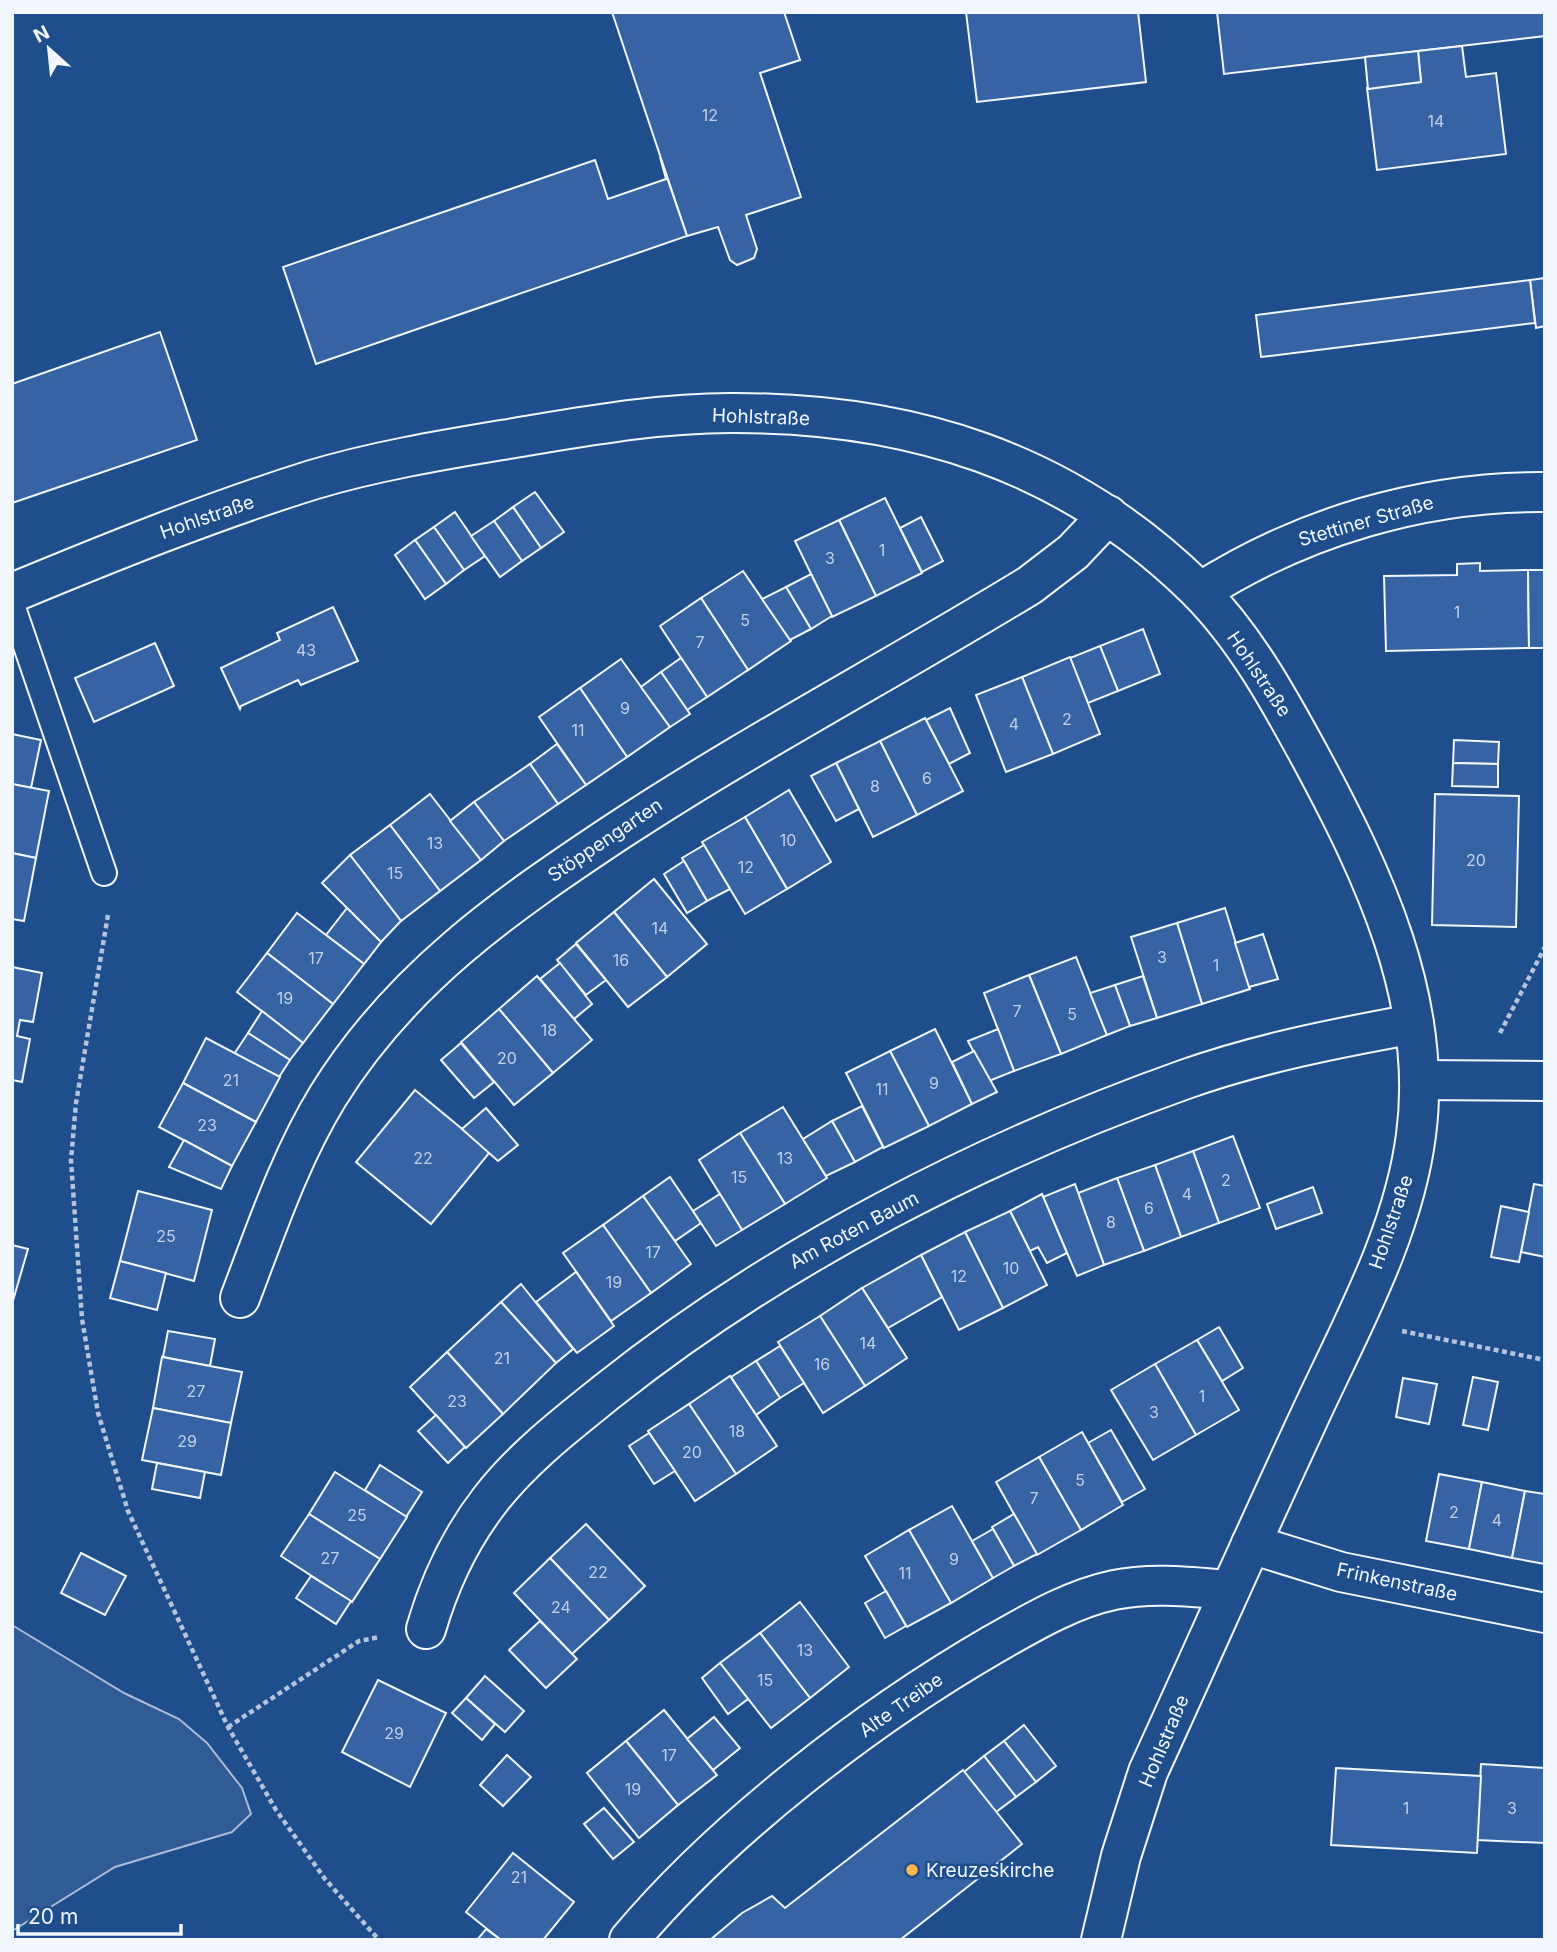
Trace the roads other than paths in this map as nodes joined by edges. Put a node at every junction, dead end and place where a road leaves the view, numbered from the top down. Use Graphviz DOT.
graph roads {
  1 [pos="1545,492"];
  2 [pos="1108,515"];
  3 [pos="1200,592"];
  4 [pos="12,593"];
  5 [pos="12,605"];
  6 [pos="104,873"];
  7 [pos="1414,1024"];
  8 [pos="1419,1080"];
  9 [pos="1545,1081"];
  10 [pos="240,1298"];
  11 [pos="1251,1544"];
  12 [pos="1230,1590"];
  13 [pos="1545,1613"];
  14 [pos="426,1629"];
  15 [pos="629,1940"];
  16 [pos="1101,1940"];
  1 -- 3 [label="street, Stettiner Straße"];
  2 -- 3 [label="street, Hohlstraße"];
  2 -- 4 [label="street, Hohlstraße"];
  2 -- 10 [label="street, Stöppengarten"];
  3 -- 7 [label="street, Hohlstraße"];
  5 -- 6 [label="lane"];
  7 -- 8 [label="street, Hohlstraße"];
  7 -- 14 [label="street, Am Roten Baum"];
  8 -- 9 [label="street"];
  8 -- 11 [label="street, Hohlstraße"];
  11 -- 12 [label="street, Hohlstraße"];
  11 -- 13 [label="street, Frinkenstraße"];
  12 -- 15 [label="street, Alte Treibe"];
  12 -- 16 [label="street, Hohlstraße"];
}
